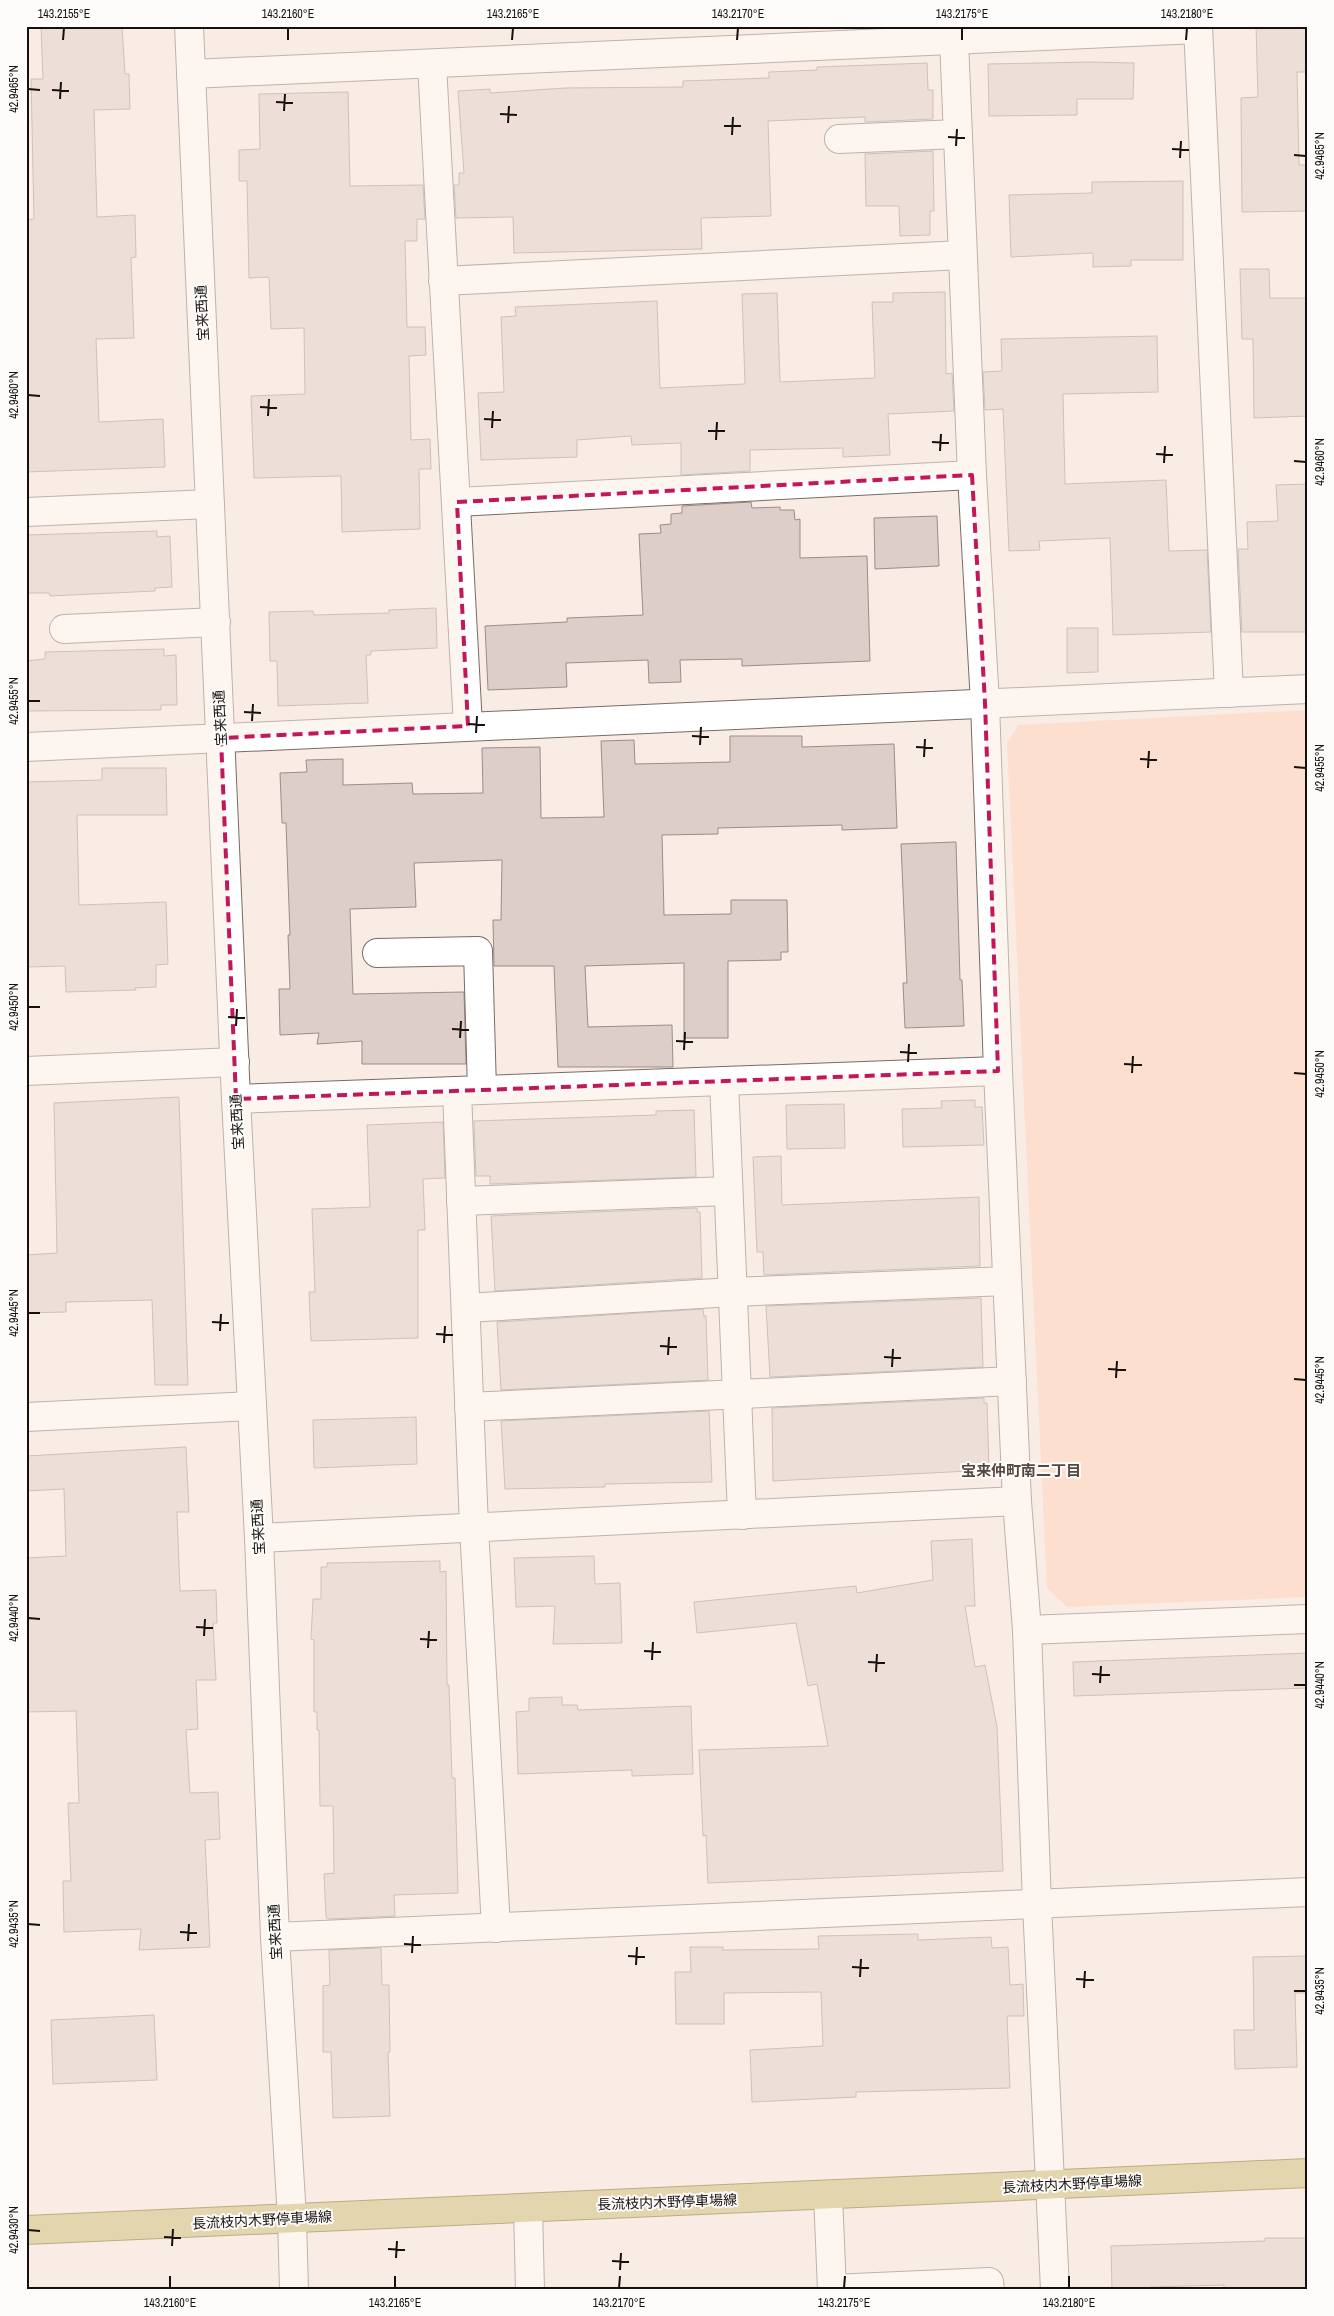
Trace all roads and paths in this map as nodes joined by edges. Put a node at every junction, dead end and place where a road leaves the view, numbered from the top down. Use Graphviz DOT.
graph roads {
  1 [pos="189,26"];
  2 [pos="1198,27"];
  3 [pos="771,37"];
  4 [pos="954,40"];
  5 [pos="432,64"];
  6 [pos="192,74"];
  7 [pos="958,134"];
  8 [pos="839,139"];
  9 [pos="962,256"];
  10 [pos="443,282"];
  11 [pos="972,475"];
  12 [pos="457,502"];
  13 [pos="210,504"];
  14 [pos="26,512"];
  15 [pos="216,622"];
  16 [pos="64,629"];
  17 [pos="1308,689"];
  18 [pos="1229,693"];
  19 [pos="985,703"];
  20 [pos="468,726"];
  21 [pos="221,738"];
  22 [pos="26,747"];
  23 [pos="377,953"];
  24 [pos="234,1062"];
  25 [pos="26,1071"];
  26 [pos="998,1071"];
  27 [pos="724,1081"];
  28 [pos="469,1090"];
  29 [pos="236,1099"];
  30 [pos="728,1191"];
  31 [pos="461,1201"];
  32 [pos="1007,1281"];
  33 [pos="733,1292"];
  34 [pos="466,1308"];
  35 [pos="1012,1381"];
  36 [pos="737,1395"];
  37 [pos="252,1406"];
  38 [pos="470,1407"];
  39 [pos="26,1417"];
  40 [pos="1017,1501"];
  41 [pos="742,1515"];
  42 [pos="474,1527"];
  43 [pos="259,1538"];
  44 [pos="1308,1619"];
  45 [pos="1027,1630"];
  46 [pos="1308,1892"];
  47 [pos="1037,1904"];
  48 [pos="496,1928"];
  49 [pos="275,1937"];
  50 [pos="1308,2173"];
  51 [pos="1051,2185"];
  52 [pos="828,2195"];
  53 [pos="528,2208"];
  54 [pos="292,2218"];
  55 [pos="26,2230"];
  56 [pos="294,2290"];
  57 [pos="530,2290"];
  58 [pos="832,2290"];
  59 [pos="990,2290"];
  60 [pos="1055,2290"];
  1 -- 6 [label="street, 宝来西通"];
  2 -- 4 [label="street"];
  2 -- 18 [label="street"];
  3 -- 4 [label="street"];
  3 -- 5 [label="street"];
  4 -- 7 [label="street"];
  5 -- 6 [label="street"];
  5 -- 10 [label="street"];
  6 -- 13 [label="street, 宝来西通"];
  7 -- 8 [label="street"];
  7 -- 9 [label="street"];
  9 -- 10 [label="street"];
  9 -- 11 [label="street"];
  10 -- 12 [label="street"];
  11 -- 12 [label="street"];
  11 -- 19 [label="street"];
  12 -- 20 [label="street"];
  13 -- 14 [label="street"];
  13 -- 15 [label="street, 宝来西通"];
  15 -- 16 [label="street"];
  15 -- 21 [label="street, 宝来西通"];
  17 -- 18 [label="street"];
  18 -- 19 [label="street"];
  19 -- 20 [label="street"];
  19 -- 26 [label="street"];
  20 -- 21 [label="street"];
  21 -- 22 [label="street"];
  21 -- 24 [label="street, 宝来西通"];
  23 -- 28 [label="street"];
  24 -- 25 [label="street"];
  24 -- 29 [label="street, 宝来西通"];
  26 -- 27 [label="street"];
  26 -- 32 [label="street"];
  27 -- 28 [label="street"];
  27 -- 30 [label="street"];
  28 -- 29 [label="street"];
  28 -- 31 [label="street"];
  29 -- 37 [label="street, 宝来西通"];
  30 -- 31 [label="street"];
  30 -- 33 [label="street"];
  31 -- 34 [label="street"];
  32 -- 33 [label="street"];
  32 -- 35 [label="street"];
  33 -- 34 [label="street"];
  33 -- 36 [label="street"];
  34 -- 38 [label="street"];
  35 -- 36 [label="street"];
  35 -- 40 [label="street"];
  36 -- 38 [label="street"];
  36 -- 41 [label="street"];
  37 -- 39 [label="street"];
  37 -- 43 [label="street, 宝来西通"];
  38 -- 42 [label="street"];
  40 -- 41 [label="street"];
  40 -- 45 [label="street"];
  41 -- 42 [label="street"];
  42 -- 43 [label="street"];
  42 -- 48 [label="street"];
  43 -- 49 [label="street, 宝来西通"];
  44 -- 45 [label="street"];
  45 -- 47 [label="street"];
  46 -- 47 [label="street"];
  47 -- 48 [label="street"];
  47 -- 51 [label="street"];
  48 -- 49 [label="street"];
  49 -- 54 [label="street, 宝来西通"];
  50 -- 51 [label="main road, 長流枝内木野停車場線"];
  51 -- 52 [label="main road, 長流枝内木野停車場線"];
  51 -- 60 [label="street"];
  52 -- 53 [label="main road, 長流枝内木野停車場線"];
  52 -- 58 [label="street"];
  53 -- 54 [label="main road, 長流枝内木野停車場線"];
  53 -- 57 [label="street"];
  54 -- 55 [label="main road, 長流枝内木野停車場線"];
  54 -- 56 [label="street, 宝来西通"];
  58 -- 59 [label="street"];
}
